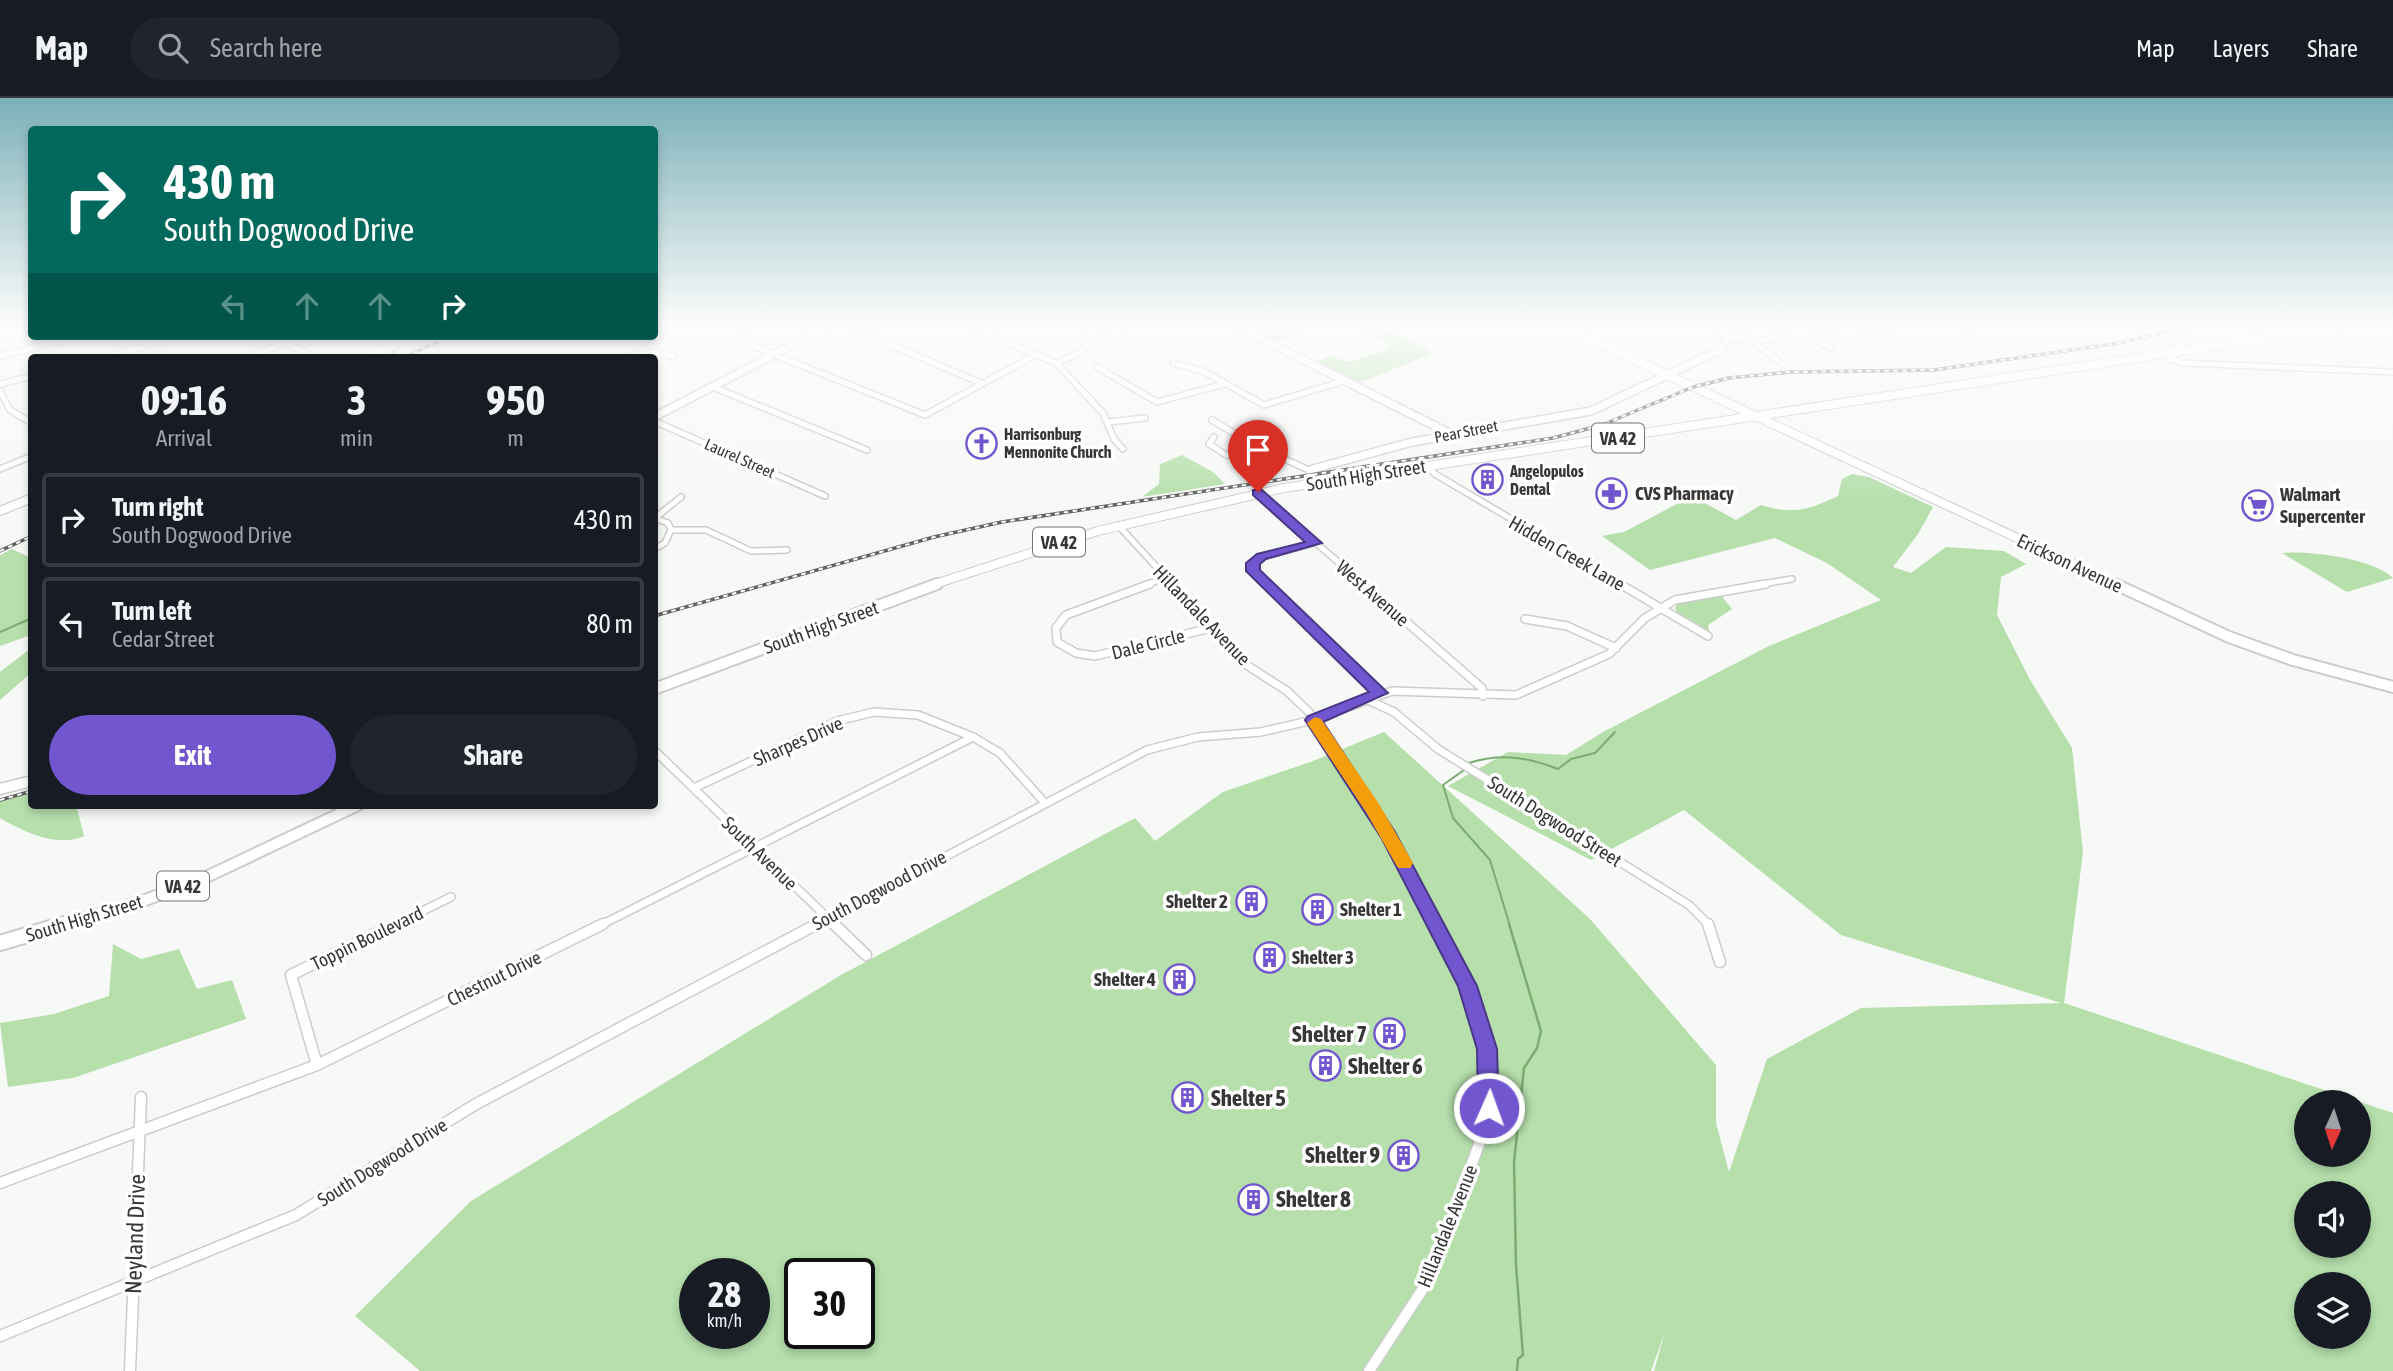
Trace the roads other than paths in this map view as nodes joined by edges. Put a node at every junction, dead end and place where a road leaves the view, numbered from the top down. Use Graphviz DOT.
graph roads {
  1 [pos="718,384"];
  2 [pos="847,384"];
  3 [pos="979,384"];
  4 [pos="1075,384"];
  5 [pos="1127,384"];
  6 [pos="1222,384"];
  7 [pos="1224,384"];
  8 [pos="1328,384"];
  9 [pos="1355,384"];
  10 [pos="1649,384"];
  11 [pos="1689,384"];
  12 [pos="1959,384"];
  13 [pos="1993,384"];
  14 [pos="713,387"];
  15 [pos="0,391"];
  16 [pos="10,410"];
  17 [pos="0,413"];
  18 [pos="658,417"];
  19 [pos="1756,417"];
  20 [pos="1145,418"];
  21 [pos="1212,420"];
  22 [pos="28,421"];
  23 [pos="658,421"];
  24 [pos="1108,422"];
  25 [pos="1451,434"];
  26 [pos="1214,438"];
  27 [pos="1122,449"];
  28 [pos="867,450"];
  29 [pos="1265,456"];
  30 [pos="28,458"];
  31 [pos="1428,466"];
  32 [pos="0,469"];
  33 [pos="1311,471"];
  34 [pos="1315,483"];
  35 [pos="1258,492"];
  36 [pos="825,496"];
  37 [pos="681,497"];
  38 [pos="28,500"];
  39 [pos="0,512"];
  40 [pos="658,516"];
  41 [pos="658,519"];
  42 [pos="1118,525"];
  43 [pos="671,530"];
  44 [pos="1315,543"];
  45 [pos="658,547"];
  46 [pos="787,550"];
  47 [pos="1165,578"];
  48 [pos="1793,579"];
  49 [pos="1660,607"];
  50 [pos="1525,619"];
  51 [pos="1210,628"];
  52 [pos="1708,636"];
  53 [pos="1616,648"];
  54 [pos="2393,687"];
  55 [pos="658,688"];
  56 [pos="1380,693"];
  57 [pos="1483,696"];
  58 [pos="1366,699"];
  59 [pos="1313,720"];
  60 [pos="973,737"];
  61 [pos="658,754"];
  62 [pos="28,781"];
  63 [pos="694,788"];
  64 [pos="0,789"];
  65 [pos="1044,802"];
  66 [pos="350,809"];
  67 [pos="755,849"];
  68 [pos="451,897"];
  69 [pos="827,918"];
  70 [pos="0,943"];
  71 [pos="866,956"];
  72 [pos="1720,962"];
  73 [pos="317,1065"];
  74 [pos="141,1097"];
  75 [pos="139,1132"];
  76 [pos="0,1183"];
  77 [pos="133,1282"];
  78 [pos="0,1336"];
  79 [pos="130,1371"];
  80 [pos="1369,1371"];
  1 -- 14 [label="street"];
  2 -- 3 [label="street"];
  4 -- 24 [label="street"];
  5 -- 6 [label="street"];
  7 -- 8 [label="street"];
  9 -- 25 [label="street"];
  10 -- 25 [label="street, Pear Street"];
  11 -- 19 [label="main road, Erickson Avenue"];
  12 -- 19 [label="main road, South High Street / VA 42"];
  13 -- 19 [label="main road, VA 42"];
  14 -- 18 [label="street"];
  14 -- 28 [label="street"];
  15 -- 16 [label="street"];
  16 -- 17 [label="street"];
  16 -- 22 [label="street"];
  19 -- 31 [label="main road, South High Street / VA 42"];
  19 -- 54 [label="main road, Erickson Avenue"];
  20 -- 24 [label="street"];
  21 -- 29 [label="street"];
  23 -- 36 [label="street, Laurel Street"];
  24 -- 27 [label="street"];
  25 -- 33 [label="street, Pear Street"];
  26 -- 29 [label="street"];
  29 -- 33 [label="street"];
  30 -- 32 [label="street"];
  31 -- 34 [label="main road, South High Street / VA 42"];
  31 -- 49 [label="street, Hidden Creek Lane"];
  33 -- 34 [label="street"];
  34 -- 35 [label="main road, South High Street / VA 42"];
  35 -- 42 [label="main road, South High Street / VA 42"];
  35 -- 44 [label="street, West Avenue"];
  37 -- 40 [label="street"];
  38 -- 39 [label="main road"];
  41 -- 43 [label="street"];
  42 -- 47 [label="street, Hillandale Avenue"];
  42 -- 55 [label="main road, South High Street / VA 42"];
  43 -- 45 [label="street"];
  43 -- 46 [label="street"];
  44 -- 56 [label="street"];
  44 -- 57 [label="street, West Avenue"];
  47 -- 51 [label="street, Hillandale Avenue"];
  47 -- 51 [label="street, Dale Circle"];
  48 -- 49 [label="street, South Dogwood Drive"];
  49 -- 52 [label="street, Hidden Creek Lane"];
  49 -- 53 [label="street, South Dogwood Drive"];
  50 -- 53 [label="street"];
  51 -- 59 [label="street, Hillandale Avenue"];
  53 -- 57 [label="street, South Dogwood Drive"];
  56 -- 57 [label="street, South Dogwood Drive"];
  56 -- 58 [label="street, South Dogwood Drive"];
  58 -- 59 [label="street, South Dogwood Drive"];
  58 -- 72 [label="street, South Dogwood Street"];
  59 -- 65 [label="street, South Dogwood Drive"];
  59 -- 80 [label="street, Hillandale Avenue"];
  60 -- 63 [label="street, Sharpes Drive"];
  60 -- 65 [label="street, Sharpes Drive"];
  60 -- 67 [label="street, Chestnut Drive"];
  61 -- 63 [label="street, South Avenue"];
  62 -- 64 [label="street"];
  63 -- 67 [label="street, South Avenue"];
  65 -- 69 [label="street, South Dogwood Drive"];
  66 -- 70 [label="main road, South High Street / VA 42"];
  67 -- 69 [label="street, South Avenue"];
  67 -- 73 [label="street, Chestnut Drive"];
  68 -- 73 [label="street, Toppin Boulevard"];
  69 -- 71 [label="street, South Avenue"];
  69 -- 77 [label="street, South Dogwood Drive"];
  73 -- 75 [label="street, Chestnut Drive"];
  74 -- 75 [label="street, Neyland Drive"];
  75 -- 76 [label="street, Chestnut Drive"];
  75 -- 77 [label="street, Neyland Drive"];
  77 -- 78 [label="street, South Dogwood Drive"];
  77 -- 79 [label="street, Neyland Drive"];
}
